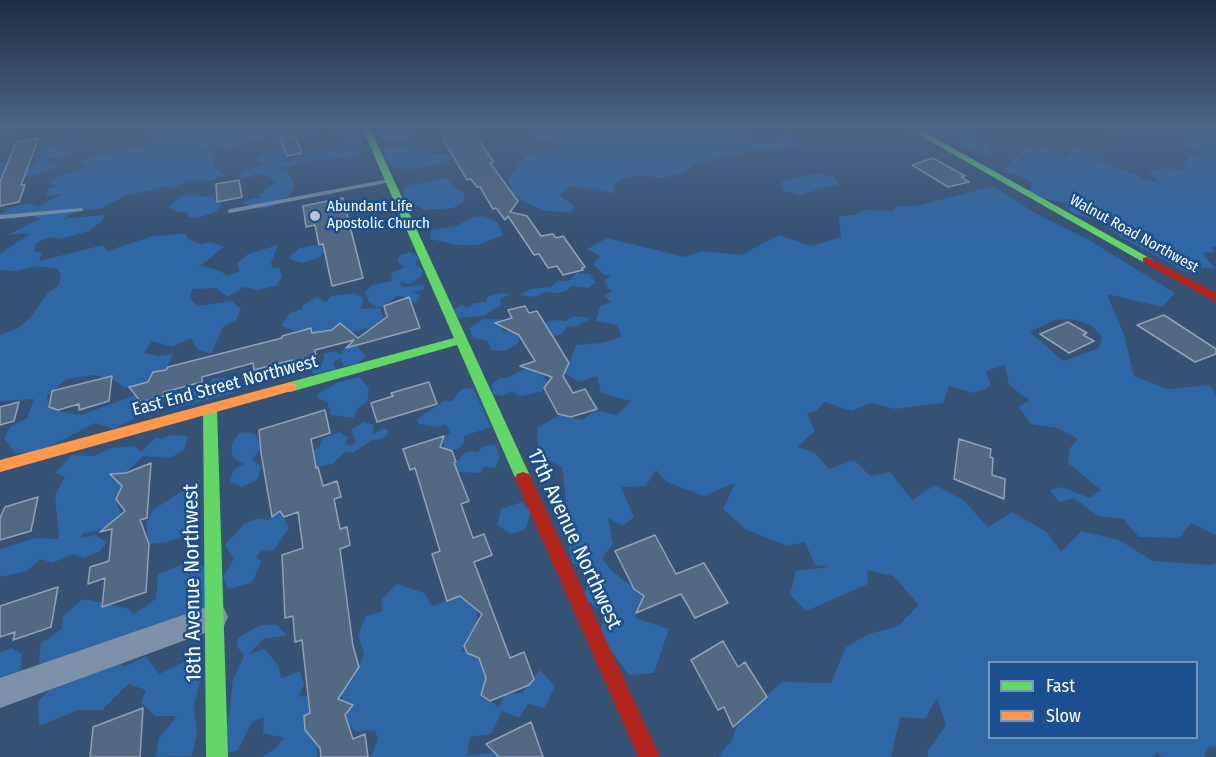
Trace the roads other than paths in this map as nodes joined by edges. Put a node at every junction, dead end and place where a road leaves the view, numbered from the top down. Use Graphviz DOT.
graph roads {
  1 [pos="381,163"];
  2 [pos="974,163"];
  3 [pos="389,181"];
  4 [pos="81,210"];
  5 [pos="230,212"];
  6 [pos="0,217"];
  7 [pos="1216,298"];
  8 [pos="460,340"];
  9 [pos="210,409"];
  10 [pos="0,466"];
  11 [pos="215,616"];
  12 [pos="0,693"];
  13 [pos="217,757"];
  14 [pos="649,757"];
  1 -- 3 [label="street, 17th Avenue Northwest"];
  2 -- 7 [label="street, Walnut Road Northwest"];
  3 -- 5 [label="lane"];
  3 -- 8 [label="street, 17th Avenue Northwest"];
  4 -- 6 [label="lane"];
  8 -- 9 [label="street, East End Street Northwest"];
  8 -- 14 [label="street, 17th Avenue Northwest"];
  9 -- 10 [label="street, East End Street Northwest"];
  9 -- 11 [label="street, 18th Avenue Northwest"];
  11 -- 12 [label="street"];
  11 -- 13 [label="street, 18th Avenue Northwest"];
}
